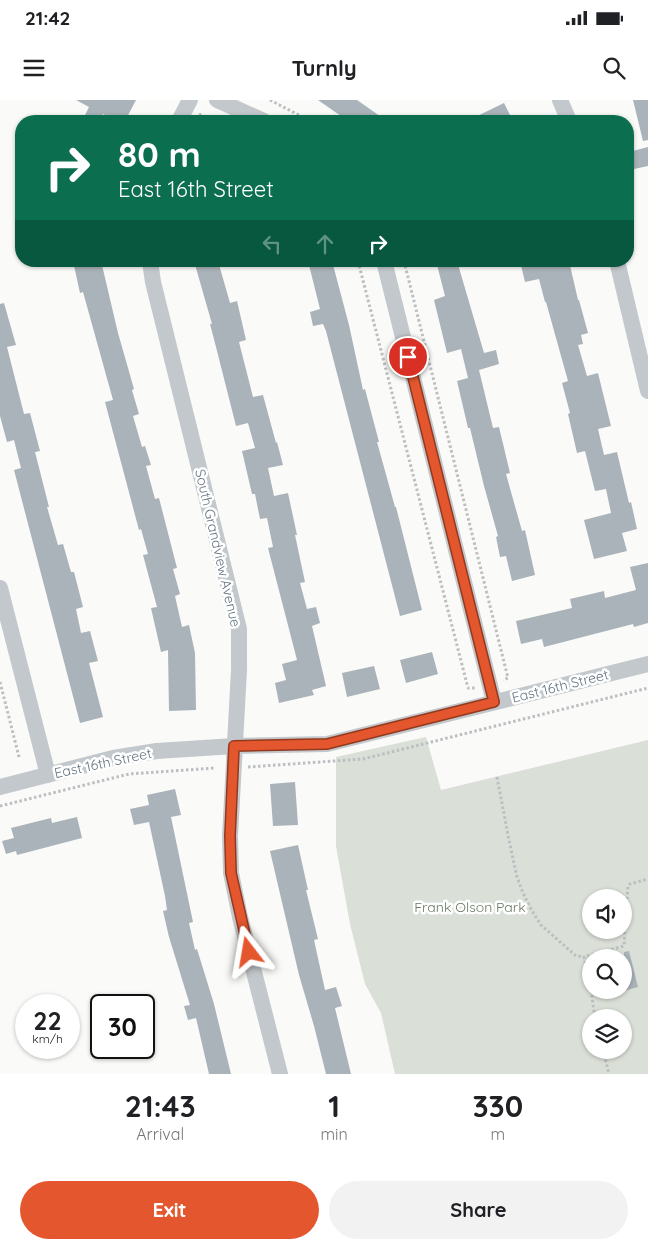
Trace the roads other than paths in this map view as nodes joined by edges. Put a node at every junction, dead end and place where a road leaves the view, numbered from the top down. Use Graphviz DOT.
graph roads {
  1 [pos="190,100"];
  2 [pos="217,100"];
  3 [pos="560,100"];
  4 [pos="183,115"];
  5 [pos="251,115"];
  6 [pos="566,115"];
  7 [pos="151,267"];
  8 [pos="385,267"];
  9 [pos="618,267"];
  10 [pos="648,391"];
  11 [pos="0,588"];
  12 [pos="648,664"];
  13 [pos="494,702"];
  14 [pos="234,746"];
  15 [pos="48,775"];
  16 [pos="0,787"];
  17 [pos="280,1074"];
  1 -- 4 [label="street"];
  2 -- 5 [label="street"];
  3 -- 6 [label="street"];
  7 -- 14 [label="street, South Grandview Avenue"];
  8 -- 13 [label="street"];
  9 -- 10 [label="street"];
  11 -- 15 [label="street"];
  12 -- 13 [label="street, East 16th Street"];
  13 -- 14 [label="street, East 16th Street"];
  14 -- 15 [label="street, East 16th Street"];
  14 -- 17 [label="street, South Grandview Avenue"];
  15 -- 16 [label="street, East 16th Street"];
}
